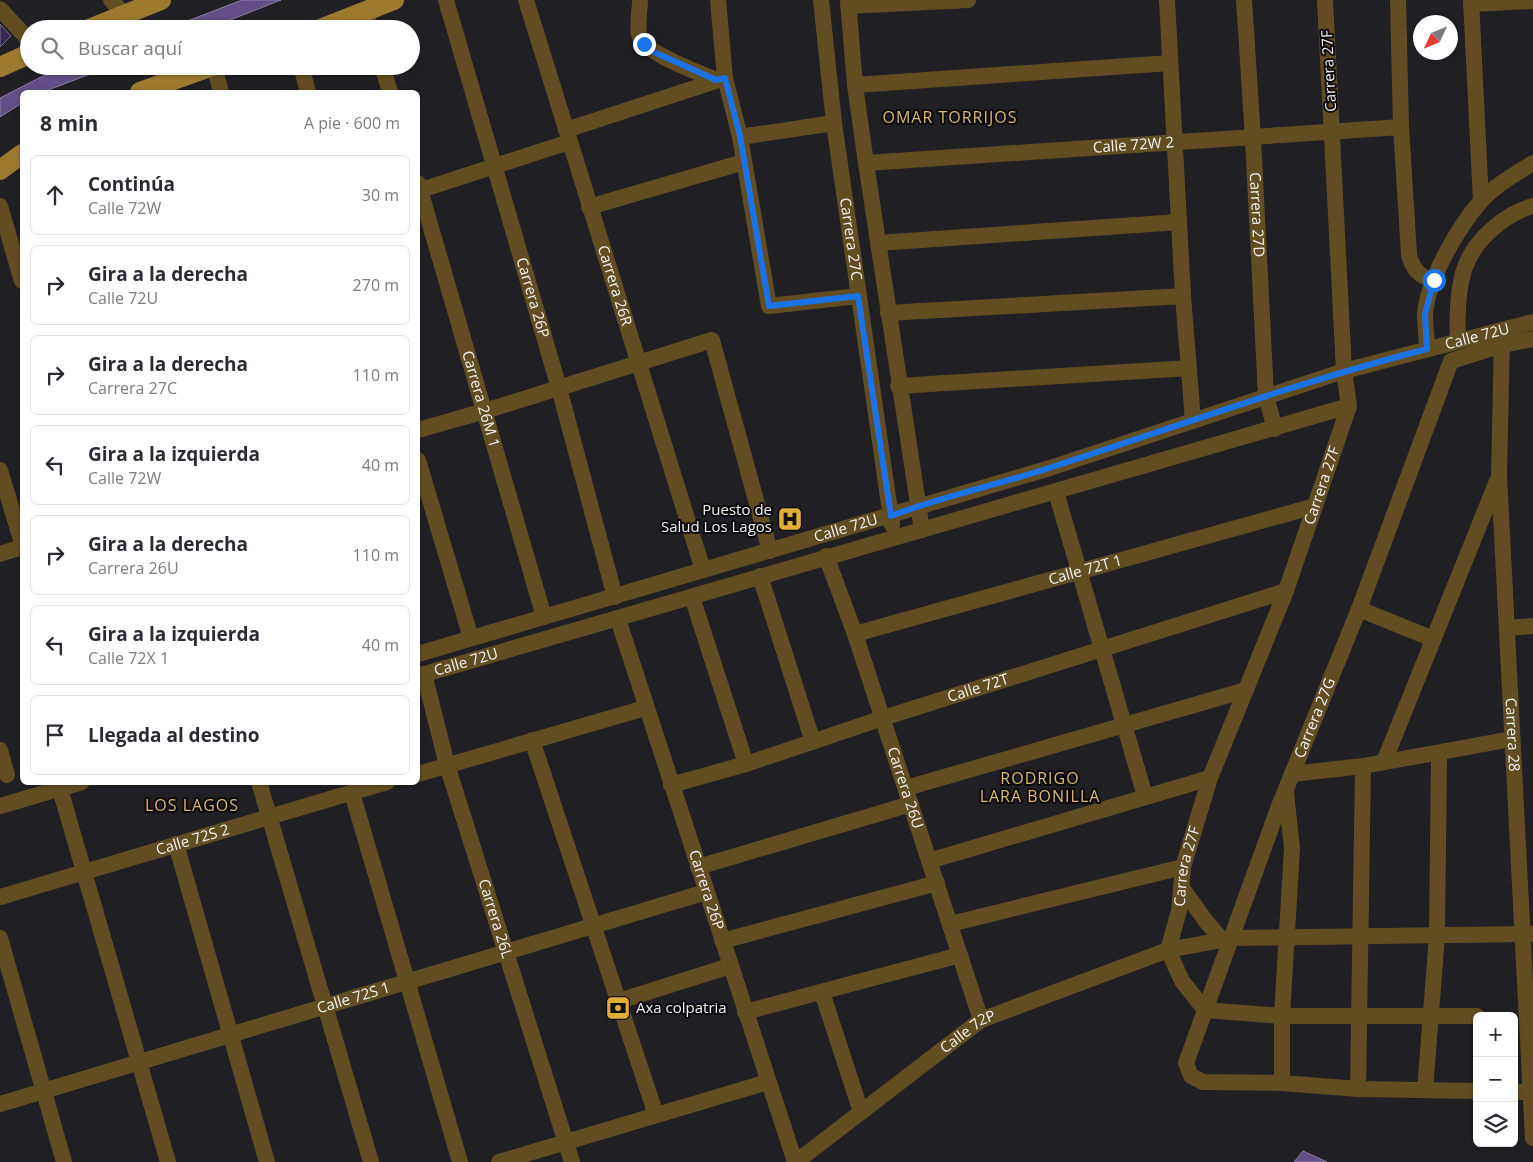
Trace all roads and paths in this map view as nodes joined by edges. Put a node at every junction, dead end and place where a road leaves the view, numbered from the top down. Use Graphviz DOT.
graph roads {
  1 [pos="161,0"];
  2 [pos="394,0"];
  3 [pos="446,0"];
  4 [pos="526,0"];
  5 [pos="640,0"];
  6 [pos="718,0"];
  7 [pos="821,0"];
  8 [pos="968,0"];
  9 [pos="1167,0"];
  10 [pos="1244,0"];
  11 [pos="1325,0"];
  12 [pos="1398,0"];
  13 [pos="1533,1"];
  14 [pos="1471,2"];
  15 [pos="848,3"];
  16 [pos="118,7"];
  17 [pos="0,9"];
  18 [pos="101,20"];
  19 [pos="368,20"];
  20 [pos="20,30"];
  21 [pos="20,58"];
  22 [pos="1170,63"];
  23 [pos="0,67"];
  24 [pos="188,75"];
  25 [pos="216,75"];
  26 [pos="303,75"];
  27 [pos="385,75"];
  28 [pos="720,79"];
  29 [pos="855,85"];
  30 [pos="147,90"];
  31 [pos="220,90"];
  32 [pos="307,90"];
  33 [pos="389,90"];
  34 [pos="834,123"];
  35 [pos="1401,127"];
  36 [pos="1332,133"];
  37 [pos="568,136"];
  38 [pos="740,136"];
  39 [pos="1253,139"];
  40 [pos="1175,141"];
  41 [pos="20,155"];
  42 [pos="744,162"];
  43 [pos="866,163"];
  44 [pos="1533,163"];
  45 [pos="494,166"];
  46 [pos="0,170"];
  47 [pos="420,187"];
  48 [pos="420,195"];
  49 [pos="1481,201"];
  50 [pos="0,206"];
  51 [pos="590,206"];
  52 [pos="1533,206"];
  53 [pos="1179,222"];
  54 [pos="878,244"];
  55 [pos="20,274"];
  56 [pos="1434,280"];
  57 [pos="858,296"];
  58 [pos="1183,296"];
  59 [pos="888,313"];
  60 [pos="1533,322"];
  61 [pos="1502,337"];
  62 [pos="1533,339"];
  63 [pos="1458,340"];
  64 [pos="1427,349"];
  65 [pos="638,363"];
  66 [pos="1190,368"];
  67 [pos="1344,371"];
  68 [pos="898,386"];
  69 [pos="559,388"];
  70 [pos="1266,396"];
  71 [pos="1349,406"];
  72 [pos="485,411"];
  73 [pos="1192,421"];
  74 [pos="1275,428"];
  75 [pos="420,429"];
  76 [pos="420,467"];
  77 [pos="0,470"];
  78 [pos="1499,476"];
  79 [pos="1056,492"];
  80 [pos="917,506"];
  81 [pos="1316,506"];
  82 [pos="891,516"];
  83 [pos="922,530"];
  84 [pos="20,536"];
  85 [pos="894,537"];
  86 [pos="20,548"];
  87 [pos="770,551"];
  88 [pos="0,554"];
  89 [pos="826,556"];
  90 [pos="703,570"];
  91 [pos="1080,572"];
  92 [pos="760,576"];
  93 [pos="1286,591"];
  94 [pos="615,597"];
  95 [pos="692,597"];
  96 [pos="1360,609"];
  97 [pos="544,617"];
  98 [pos="618,619"];
  99 [pos="1533,626"];
  100 [pos="1507,628"];
  101 [pos="855,634"];
  102 [pos="471,638"];
  103 [pos="1434,639"];
  104 [pos="1103,649"];
  105 [pos="420,653"];
  106 [pos="421,675"];
  107 [pos="1246,690"];
  108 [pos="645,708"];
  109 [pos="883,718"];
  110 [pos="1124,724"];
  111 [pos="1512,739"];
  112 [pos="532,740"];
  113 [pos="813,742"];
  114 [pos="0,750"];
  115 [pos="1439,754"];
  116 [pos="1384,762"];
  117 [pos="746,764"];
  118 [pos="447,765"];
  119 [pos="1363,766"];
  120 [pos="420,773"];
  121 [pos="10,774"];
  122 [pos="1292,774"];
  123 [pos="1210,778"];
  124 [pos="73,785"];
  125 [pos="260,785"];
  126 [pos="377,785"];
  127 [pos="671,785"];
  128 [pos="906,788"];
  129 [pos="60,789"];
  130 [pos="1286,790"];
  131 [pos="352,793"];
  132 [pos="1145,796"];
  133 [pos="911,804"];
  134 [pos="0,806"];
  135 [pos="270,816"];
  136 [pos="176,844"];
  137 [pos="929,861"];
  138 [pos="698,867"];
  139 [pos="1183,867"];
  140 [pos="83,871"];
  141 [pos="937,883"];
  142 [pos="1182,888"];
  143 [pos="706,892"];
  144 [pos="0,897"];
  145 [pos="950,924"];
  146 [pos="594,926"];
  147 [pos="1528,934"];
  148 [pos="1437,936"];
  149 [pos="1288,937"];
  150 [pos="1360,937"];
  151 [pos="0,938"];
  152 [pos="1227,939"];
  153 [pos="722,942"];
  154 [pos="1168,950"];
  155 [pos="506,952"];
  156 [pos="960,955"];
  157 [pos="730,966"];
  158 [pos="407,981"];
  159 [pos="822,992"];
  160 [pos="619,1001"];
  161 [pos="325,1006"];
  162 [pos="1205,1010"];
  163 [pos="745,1012"];
  164 [pos="1282,1016"];
  165 [pos="1359,1016"];
  166 [pos="1432,1016"];
  167 [pos="1473,1016"];
  168 [pos="1525,1017"];
  169 [pos="981,1020"];
  170 [pos="230,1035"];
  171 [pos="139,1062"];
  172 [pos="768,1082"];
  173 [pos="1282,1083"];
  174 [pos="1358,1089"];
  175 [pos="1425,1090"];
  176 [pos="45,1091"];
  177 [pos="1473,1091"];
  178 [pos="1526,1092"];
  179 [pos="0,1104"];
  180 [pos="861,1112"];
  181 [pos="656,1115"];
  182 [pos="1533,1138"];
  183 [pos="566,1142"];
  184 [pos="64,1162"];
  185 [pos="168,1162"];
  186 [pos="267,1162"];
  187 [pos="371,1162"];
  188 [pos="460,1162"];
  189 [pos="499,1162"];
  190 [pos="572,1162"];
  191 [pos="796,1162"];
  1 -- 16 [label="main road"];
  2 -- 19 [label="main road"];
  3 -- 45 [label="street, Carrera 26P"];
  4 -- 37 [label="street, Carrera 26R"];
  5 -- 28 [label="street"];
  6 -- 28 [label="street"];
  7 -- 34 [label="street, Carrera 27C"];
  8 -- 15 [label="street"];
  9 -- 22 [label="street"];
  10 -- 39 [label="street, Carrera 27D"];
  11 -- 36 [label="street, Carrera 27F"];
  12 -- 35 [label="street"];
  13 -- 14 [label="street"];
  14 -- 49 [label="street"];
  15 -- 29 [label="street, Carrera 27C"];
  16 -- 18 [label="main road"];
  17 -- 20 [label="street"];
  21 -- 23 [label="main road"];
  22 -- 29 [label="street"];
  22 -- 40 [label="street"];
  24 -- 30 [label="main road"];
  25 -- 31 [label="street"];
  26 -- 32 [label="street"];
  27 -- 33 [label="street"];
  28 -- 37 [label="street"];
  28 -- 38 [label="street"];
  29 -- 43 [label="street, Carrera 27C"];
  34 -- 38 [label="street"];
  34 -- 57 [label="street, Carrera 27C"];
  35 -- 36 [label="street, Calle 72W 2"];
  35 -- 56 [label="street"];
  36 -- 39 [label="street, Calle 72W 2"];
  36 -- 67 [label="street, Carrera 27F"];
  37 -- 45 [label="street"];
  37 -- 51 [label="street, Carrera 26R"];
  38 -- 42 [label="street"];
  39 -- 40 [label="street, Calle 72W 2"];
  39 -- 70 [label="street, Carrera 27D"];
  40 -- 43 [label="street, Calle 72W 2"];
  40 -- 53 [label="street"];
  41 -- 46 [label="main road"];
  42 -- 51 [label="street"];
  42 -- 57 [label="street"];
  43 -- 54 [label="street, Carrera 27C"];
  44 -- 49 [label="street"];
  45 -- 47 [label="street"];
  45 -- 69 [label="street, Carrera 26P"];
  48 -- 72 [label="street, Carrera 26M 1"];
  49 -- 56 [label="street"];
  50 -- 55 [label="street"];
  51 -- 65 [label="street, Carrera 26R"];
  52 -- 63 [label="street"];
  53 -- 54 [label="street"];
  53 -- 58 [label="street"];
  54 -- 59 [label="street, Carrera 27C"];
  56 -- 64 [label="street"];
  57 -- 82 [label="street, Carrera 27C"];
  58 -- 59 [label="street"];
  58 -- 66 [label="street"];
  59 -- 68 [label="street, Carrera 27C"];
  60 -- 61 [label="street, Calle 72U"];
  61 -- 62 [label="street, Calle 72U"];
  61 -- 63 [label="street, Calle 72U"];
  61 -- 78 [label="street, Carrera 28"];
  61 -- 96 [label="street, Carrera 27G"];
  63 -- 64 [label="street, Calle 72U"];
  64 -- 67 [label="street, Calle 72U"];
  65 -- 69 [label="street"];
  65 -- 87 [label="street"];
  65 -- 90 [label="street, Carrera 26R"];
  66 -- 68 [label="street"];
  66 -- 73 [label="street"];
  67 -- 70 [label="street, Calle 72U"];
  67 -- 71 [label="street, Carrera 27F"];
  68 -- 80 [label="street, Carrera 27C"];
  69 -- 72 [label="street"];
  69 -- 94 [label="street, Carrera 26P"];
  70 -- 73 [label="street, Calle 72U"];
  70 -- 74 [label="street, Carrera 27D"];
  71 -- 74 [label="street, Calle 72U"];
  71 -- 81 [label="street, Carrera 27F"];
  72 -- 75 [label="street"];
  72 -- 97 [label="street, Carrera 26M 1"];
  73 -- 80 [label="street, Calle 72U"];
  74 -- 79 [label="street, Calle 72U"];
  76 -- 102 [label="street"];
  77 -- 84 [label="street"];
  78 -- 100 [label="street, Carrera 28"];
  78 -- 103 [label="street"];
  79 -- 83 [label="street, Calle 72U"];
  79 -- 91 [label="street"];
  80 -- 82 [label="street, Calle 72U"];
  80 -- 83 [label="street, Carrera 27C"];
  81 -- 91 [label="street, Calle 72T 1"];
  81 -- 93 [label="street, Carrera 27F"];
  82 -- 85 [label="street, Carrera 27C"];
  82 -- 87 [label="street, Calle 72U"];
  83 -- 85 [label="street, Calle 72U"];
  85 -- 89 [label="street, Calle 72U"];
  86 -- 88 [label="street"];
  87 -- 90 [label="street, Calle 72U"];
  89 -- 92 [label="street, Calle 72U"];
  89 -- 101 [label="street, Carrera 26U"];
  90 -- 94 [label="street, Calle 72U"];
  91 -- 101 [label="street, Calle 72T 1"];
  91 -- 104 [label="street"];
  92 -- 95 [label="street, Calle 72U"];
  92 -- 113 [label="street"];
  93 -- 104 [label="street, Calle 72T"];
  93 -- 107 [label="street, Carrera 27F"];
  94 -- 97 [label="street, Calle 72U"];
  95 -- 98 [label="street, Calle 72U"];
  95 -- 117 [label="street"];
  96 -- 103 [label="street"];
  96 -- 122 [label="street, Carrera 27G"];
  97 -- 102 [label="street, Calle 72U"];
  98 -- 106 [label="street, Calle 72U"];
  98 -- 108 [label="street, Carrera 26P"];
  99 -- 100 [label="street"];
  100 -- 111 [label="street, Carrera 28"];
  101 -- 109 [label="street, Carrera 26U"];
  102 -- 105 [label="street, Calle 72U"];
  103 -- 116 [label="street"];
  104 -- 109 [label="street, Calle 72T"];
  104 -- 110 [label="street"];
  106 -- 118 [label="street, Carrera 26L"];
  107 -- 110 [label="street"];
  107 -- 123 [label="street, Carrera 27F"];
  108 -- 112 [label="street"];
  108 -- 127 [label="street, Carrera 26P"];
  109 -- 113 [label="street, Calle 72T"];
  109 -- 128 [label="street, Carrera 26U"];
  110 -- 128 [label="street"];
  110 -- 132 [label="street"];
  111 -- 115 [label="street"];
  111 -- 147 [label="street, Carrera 28"];
  112 -- 118 [label="street"];
  112 -- 146 [label="street"];
  113 -- 117 [label="street, Calle 72T"];
  114 -- 121 [label="street"];
  115 -- 116 [label="street"];
  115 -- 148 [label="street"];
  116 -- 119 [label="street"];
  117 -- 127 [label="street, Calle 72T"];
  118 -- 120 [label="street"];
  118 -- 155 [label="street, Carrera 26L"];
  119 -- 122 [label="street"];
  119 -- 150 [label="street"];
  122 -- 130 [label="street, Carrera 27G"];
  123 -- 132 [label="street"];
  123 -- 139 [label="street, Carrera 27F"];
  124 -- 129 [label="street"];
  125 -- 135 [label="street"];
  126 -- 131 [label="street, Calle 72S 2"];
  127 -- 138 [label="street, Carrera 26P"];
  128 -- 133 [label="street, Carrera 26U"];
  129 -- 134 [label="street"];
  129 -- 140 [label="street"];
  130 -- 149 [label="street"];
  130 -- 152 [label="street, Carrera 27G"];
  131 -- 135 [label="street, Calle 72S 2"];
  131 -- 158 [label="street"];
  132 -- 137 [label="street"];
  133 -- 137 [label="street, Carrera 26U"];
  133 -- 138 [label="street"];
  135 -- 136 [label="street, Calle 72S 2"];
  135 -- 161 [label="street"];
  136 -- 140 [label="street, Calle 72S 2"];
  136 -- 170 [label="street"];
  137 -- 141 [label="street, Carrera 26U"];
  138 -- 143 [label="street, Carrera 26P"];
  139 -- 142 [label="street, Carrera 27F"];
  139 -- 145 [label="street"];
  140 -- 144 [label="street, Calle 72S 2"];
  140 -- 171 [label="street"];
  141 -- 145 [label="street, Carrera 26U"];
  141 -- 153 [label="street"];
  142 -- 152 [label="street"];
  142 -- 154 [label="street, Carrera 27F"];
  143 -- 146 [label="street, Calle 72S 1"];
  143 -- 153 [label="street, Carrera 26P"];
  145 -- 156 [label="street, Carrera 26U"];
  146 -- 155 [label="street, Calle 72S 1"];
  146 -- 160 [label="street"];
  147 -- 148 [label="street"];
  147 -- 168 [label="street, Carrera 28"];
  148 -- 150 [label="street"];
  148 -- 166 [label="street"];
  149 -- 150 [label="street"];
  149 -- 152 [label="street"];
  149 -- 164 [label="street"];
  150 -- 165 [label="street"];
  151 -- 176 [label="street"];
  152 -- 154 [label="street, Calle 72P"];
  152 -- 162 [label="street, Carrera 27G"];
  153 -- 157 [label="street, Carrera 26P"];
  154 -- 162 [label="street"];
  154 -- 169 [label="street, Calle 72P"];
  155 -- 158 [label="street, Calle 72S 1"];
  155 -- 183 [label="street, Carrera 26L"];
  156 -- 159 [label="street"];
  156 -- 169 [label="street, Carrera 26U"];
  157 -- 160 [label="street"];
  157 -- 163 [label="street, Carrera 26P"];
  158 -- 161 [label="street, Calle 72S 1"];
  158 -- 188 [label="street"];
  159 -- 163 [label="street"];
  159 -- 180 [label="street"];
  160 -- 181 [label="street"];
  161 -- 170 [label="street, Calle 72S 1"];
  161 -- 187 [label="street"];
  162 -- 164 [label="street"];
  162 -- 173 [label="street, Carrera 27G"];
  163 -- 172 [label="street, Carrera 26P"];
  164 -- 165 [label="street"];
  164 -- 173 [label="street"];
  165 -- 166 [label="street"];
  165 -- 174 [label="street"];
  166 -- 167 [label="street"];
  166 -- 175 [label="street"];
  168 -- 178 [label="street, Carrera 28"];
  169 -- 180 [label="street, Calle 72P"];
  170 -- 171 [label="street, Calle 72S 1"];
  170 -- 186 [label="street"];
  171 -- 176 [label="street, Calle 72S 1"];
  171 -- 185 [label="street"];
  172 -- 181 [label="street"];
  172 -- 191 [label="street, Carrera 26P"];
  173 -- 174 [label="street"];
  174 -- 175 [label="street"];
  175 -- 177 [label="street"];
  176 -- 179 [label="street, Calle 72S 1"];
  176 -- 184 [label="street"];
  178 -- 182 [label="street, Carrera 28"];
  180 -- 191 [label="street, Calle 72P"];
  181 -- 183 [label="street"];
  183 -- 189 [label="street"];
  183 -- 190 [label="street, Carrera 26L"];
}
